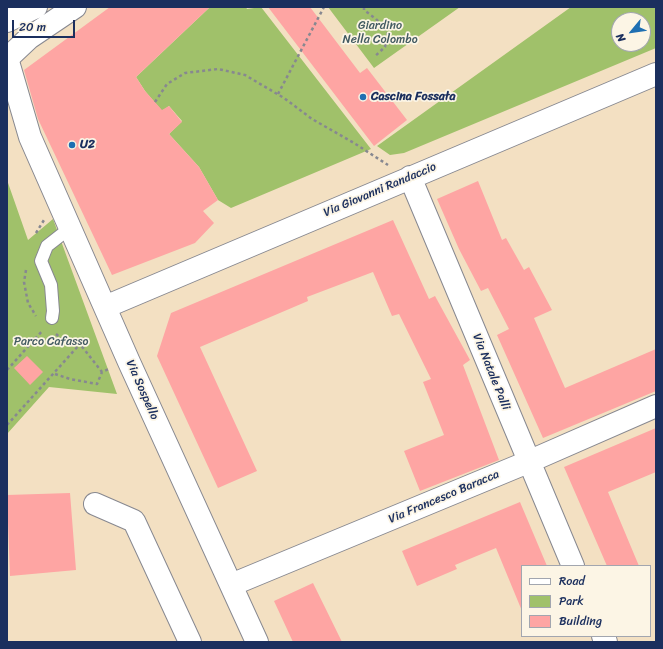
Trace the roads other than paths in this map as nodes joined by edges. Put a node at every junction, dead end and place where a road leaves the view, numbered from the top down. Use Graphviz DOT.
graph roads {
  1 [pos="36,7"];
  2 [pos="75,7"];
  3 [pos="7,21"];
  4 [pos="9,55"];
  5 [pos="656,74"];
  6 [pos="7,109"];
  7 [pos="30,137"];
  8 [pos="407,179"];
  9 [pos="70,228"];
  10 [pos="105,307"];
  11 [pos="49,322"];
  12 [pos="656,406"];
  13 [pos="528,462"];
  14 [pos="95,504"];
  15 [pos="573,565"];
  16 [pos="231,585"];
  17 [pos="190,642"];
  18 [pos="257,642"];
  1 -- 3 [label="street"];
  2 -- 4 [label="street"];
  4 -- 7 [label="street, Via Sospello"];
  5 -- 8 [label="street, Via Giovanni Randaccio"];
  6 -- 7 [label="street, Via Sospello"];
  7 -- 9 [label="street, Via Sospello"];
  8 -- 10 [label="street, Via Giovanni Randaccio"];
  8 -- 13 [label="street, Via Natale Palli"];
  9 -- 10 [label="street, Via Sospello"];
  9 -- 11 [label="lane"];
  10 -- 16 [label="street, Via Sospello"];
  12 -- 13 [label="street, Via Francesco Baracca"];
  13 -- 15 [label="street, Via Natale Palli"];
  13 -- 16 [label="street, Via Francesco Baracca"];
  14 -- 17 [label="street"];
  16 -- 18 [label="street, Via Sospello"];
}
